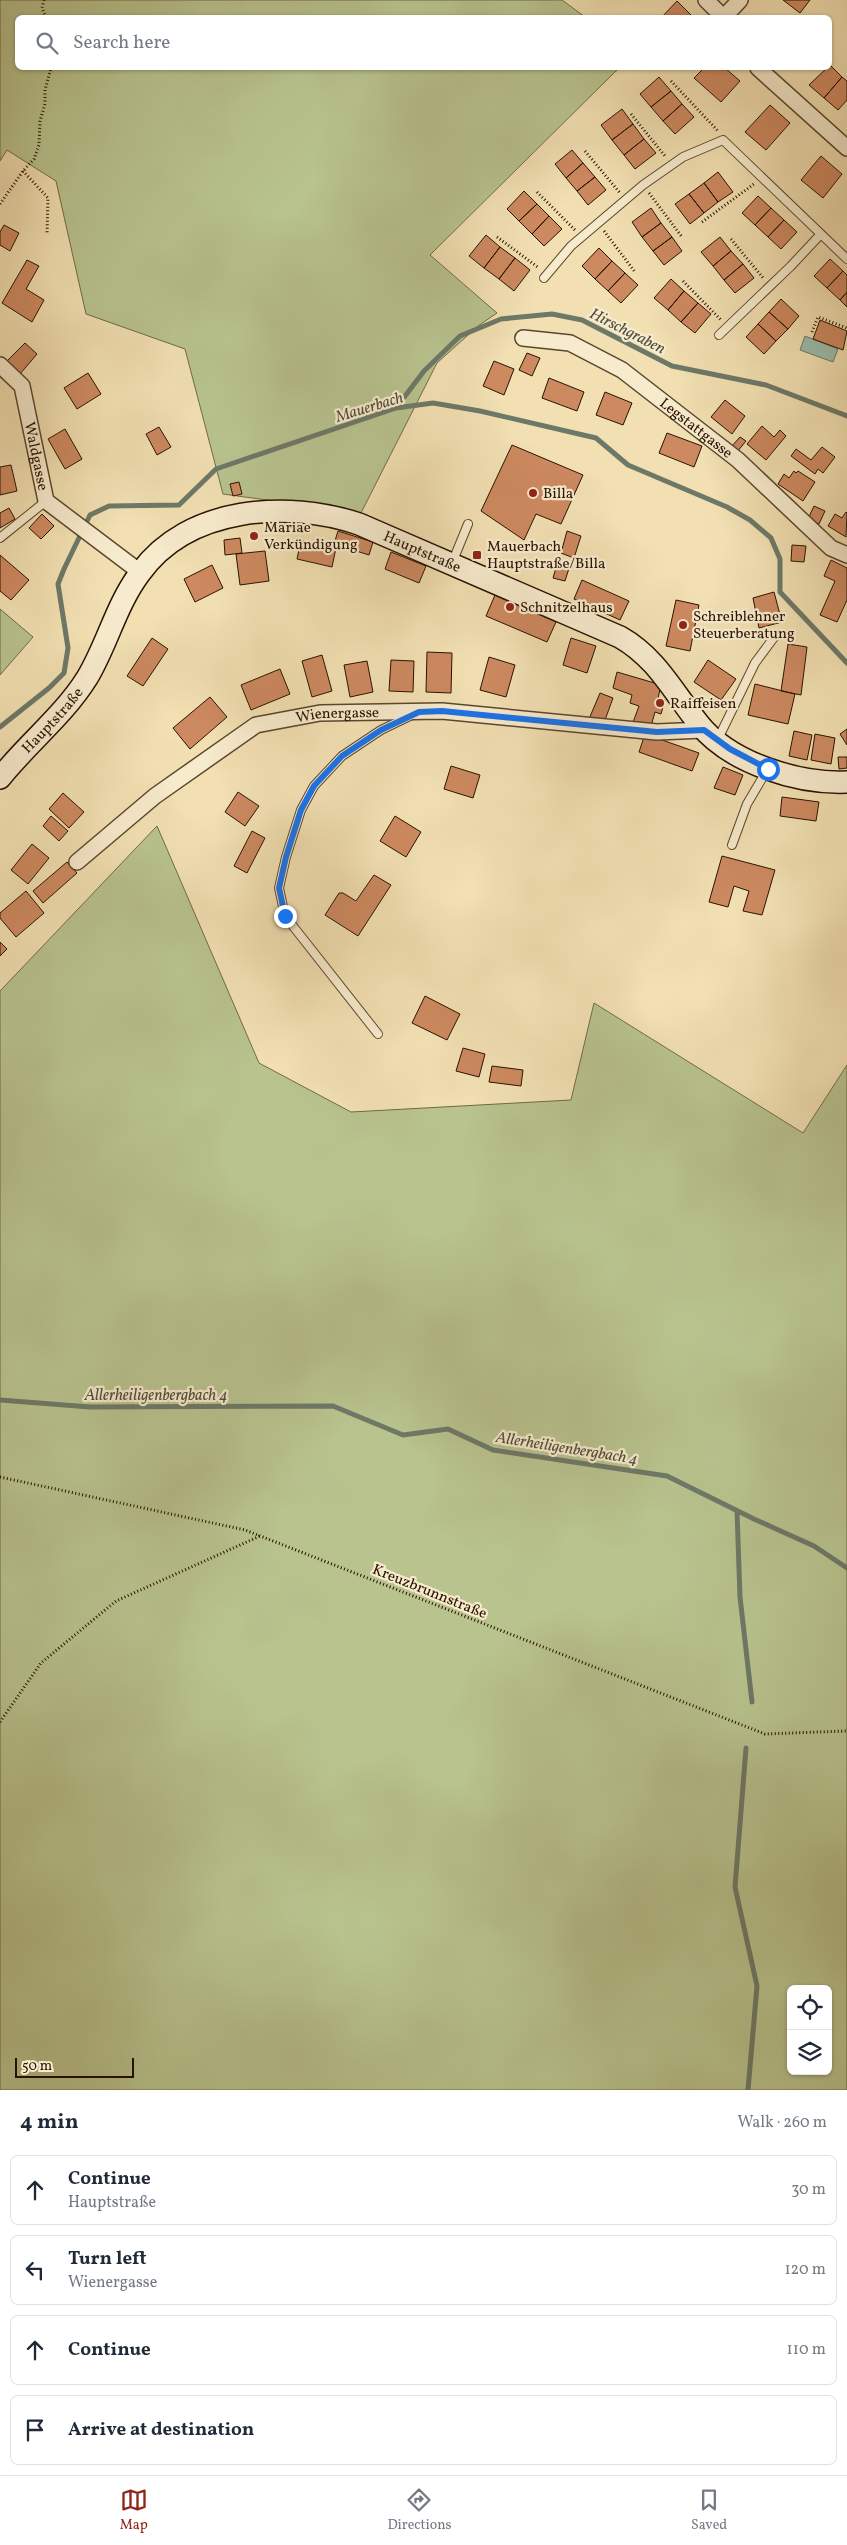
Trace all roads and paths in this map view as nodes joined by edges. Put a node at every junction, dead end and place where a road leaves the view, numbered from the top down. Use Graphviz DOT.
graph roads {
  1 [pos="44,0"];
  2 [pos="706,0"];
  3 [pos="740,0"];
  4 [pos="45,15"];
  5 [pos="722,15"];
  6 [pos="726,15"];
  7 [pos="50,70"];
  8 [pos="760,70"];
  9 [pos="671,81"];
  10 [pos="631,114"];
  11 [pos="722,140"];
  12 [pos="847,148"];
  13 [pos="584,152"];
  14 [pos="672,164"];
  15 [pos="23,171"];
  16 [pos="761,178"];
  17 [pos="643,185"];
  18 [pos="537,192"];
  19 [pos="625,200"];
  20 [pos="0,204"];
  21 [pos="597,222"];
  22 [pos="702,222"];
  23 [pos="46,234"];
  24 [pos="820,235"];
  25 [pos="581,236"];
  26 [pos="497,237"];
  27 [pos="682,237"];
  28 [pos="731,239"];
  29 [pos="847,259"];
  30 [pos="635,272"];
  31 [pos="546,276"];
  32 [pos="683,281"];
  33 [pos="770,287"];
  34 [pos="728,327"];
  35 [pos="847,328"];
  36 [pos="812,332"];
  37 [pos="719,335"];
  38 [pos="524,338"];
  39 [pos="0,365"];
  40 [pos="46,501"];
  41 [pos="468,524"];
  42 [pos="0,538"];
  43 [pos="847,555"];
  44 [pos="452,563"];
  45 [pos="140,572"];
  46 [pos="775,636"];
  47 [pos="419,712"];
  48 [pos="711,736"];
  49 [pos="768,769"];
  50 [pos="0,778"];
  51 [pos="847,782"];
  52 [pos="732,845"];
  53 [pos="77,862"];
  54 [pos="378,1034"];
  55 [pos="0,1477"];
  56 [pos="260,1536"];
  57 [pos="0,1722"];
  58 [pos="847,1731"];
  1 -- 4 [label="path"];
  2 -- 5 [label="street"];
  3 -- 6 [label="street"];
  7 -- 15 [label="path"];
  8 -- 12 [label="street"];
  9 -- 11 [label="path"];
  10 -- 14 [label="path"];
  11 -- 14 [label="lane"];
  11 -- 16 [label="lane"];
  13 -- 19 [label="path"];
  14 -- 17 [label="lane"];
  15 -- 20 [label="path"];
  15 -- 23 [label="path"];
  16 -- 22 [label="path"];
  16 -- 24 [label="lane"];
  17 -- 19 [label="lane"];
  17 -- 27 [label="path"];
  18 -- 25 [label="path"];
  19 -- 21 [label="lane"];
  21 -- 25 [label="lane"];
  21 -- 30 [label="path"];
  24 -- 29 [label="lane"];
  24 -- 33 [label="lane"];
  25 -- 31 [label="lane"];
  26 -- 31 [label="path"];
  28 -- 33 [label="path"];
  32 -- 34 [label="path"];
  33 -- 34 [label="lane"];
  34 -- 37 [label="lane"];
  35 -- 36 [label="path"];
  38 -- 43 [label="street, Legstattgasse"];
  39 -- 40 [label="street, Waldgasse"];
  40 -- 42 [label="lane"];
  40 -- 45 [label="street, Waldgasse"];
  41 -- 44 [label="lane"];
  44 -- 45 [label="main road, Hauptstraße"];
  44 -- 48 [label="main road, Hauptstraße"];
  45 -- 50 [label="main road, Hauptstraße"];
  46 -- 48 [label="lane"];
  47 -- 48 [label="street, Wienergasse"];
  47 -- 53 [label="street, Wienergasse"];
  47 -- 54 [label="lane"];
  48 -- 49 [label="main road, Hauptstraße"];
  49 -- 51 [label="main road, Hauptstraße"];
  49 -- 52 [label="lane"];
  55 -- 56 [label="path, Kreuzbrunnstraße"];
  56 -- 57 [label="path"];
  56 -- 58 [label="path, Kreuzbrunnstraße"];
}
